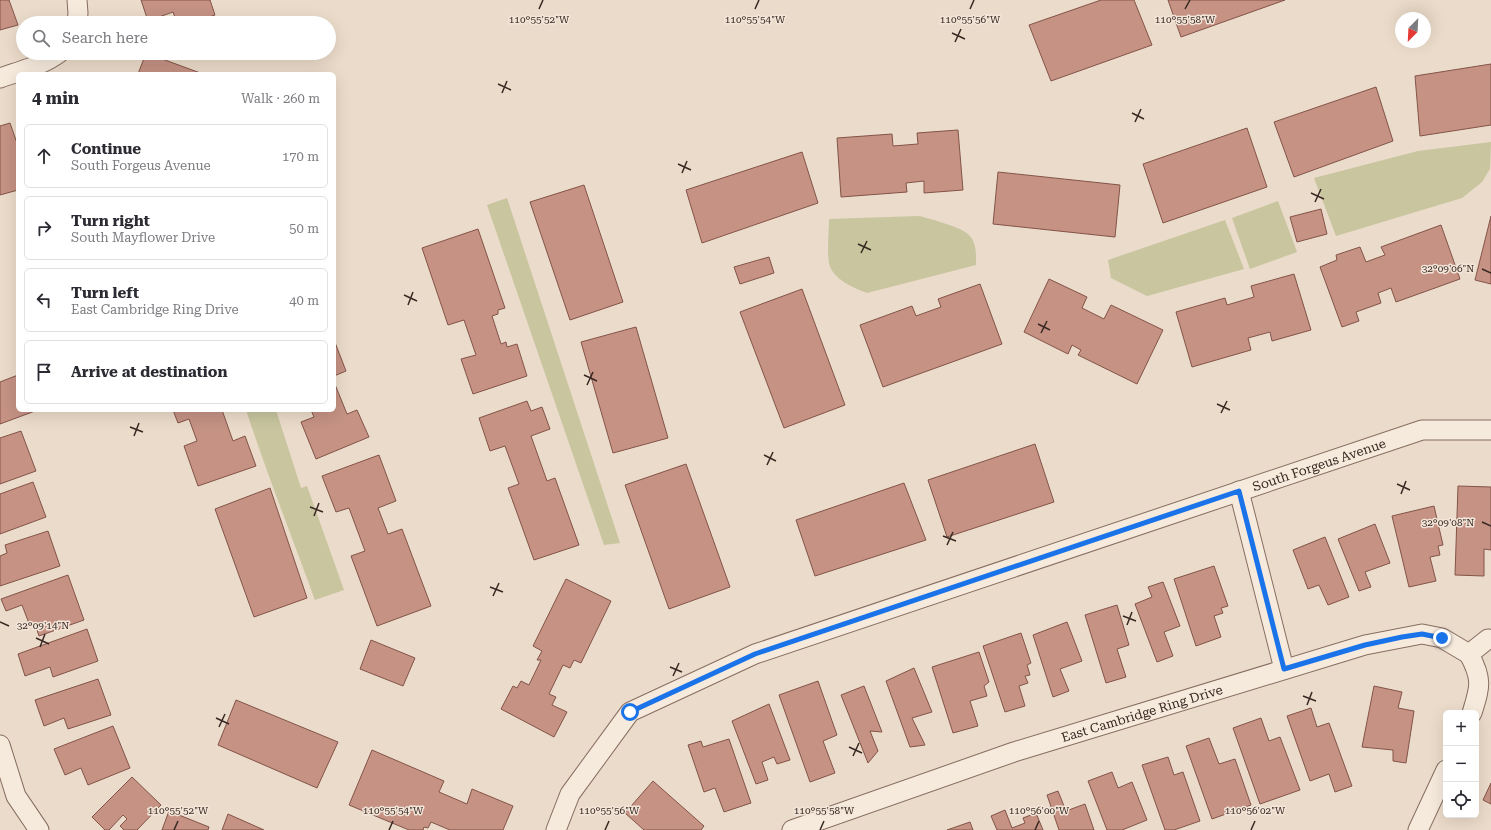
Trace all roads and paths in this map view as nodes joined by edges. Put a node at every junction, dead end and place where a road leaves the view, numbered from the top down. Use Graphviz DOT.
graph roads {
  1 [pos="77,0"];
  2 [pos="78,16"];
  3 [pos="49,60"];
  4 [pos="18,72"];
  5 [pos="16,73"];
  6 [pos="0,78"];
  7 [pos="1491,430"];
  8 [pos="1239,491"];
  9 [pos="1488,639"];
  10 [pos="1469,654"];
  11 [pos="1284,669"];
  12 [pos="1473,710"];
  13 [pos="0,745"];
  14 [pos="1443,776"];
  15 [pos="39,830"];
  16 [pos="556,830"];
  17 [pos="792,830"];
  18 [pos="1418,830"];
  1 -- 2 [label="street"];
  3 -- 4 [label="street"];
  5 -- 6 [label="street"];
  7 -- 8 [label="street, South Forgeus Avenue"];
  8 -- 11 [label="street"];
  8 -- 16 [label="street, South Forgeus Avenue"];
  9 -- 10 [label="street"];
  10 -- 11 [label="street, East Cambridge Ring Drive"];
  10 -- 12 [label="street"];
  11 -- 17 [label="street, East Cambridge Ring Drive"];
  13 -- 15 [label="street"];
  14 -- 18 [label="street"];
}
